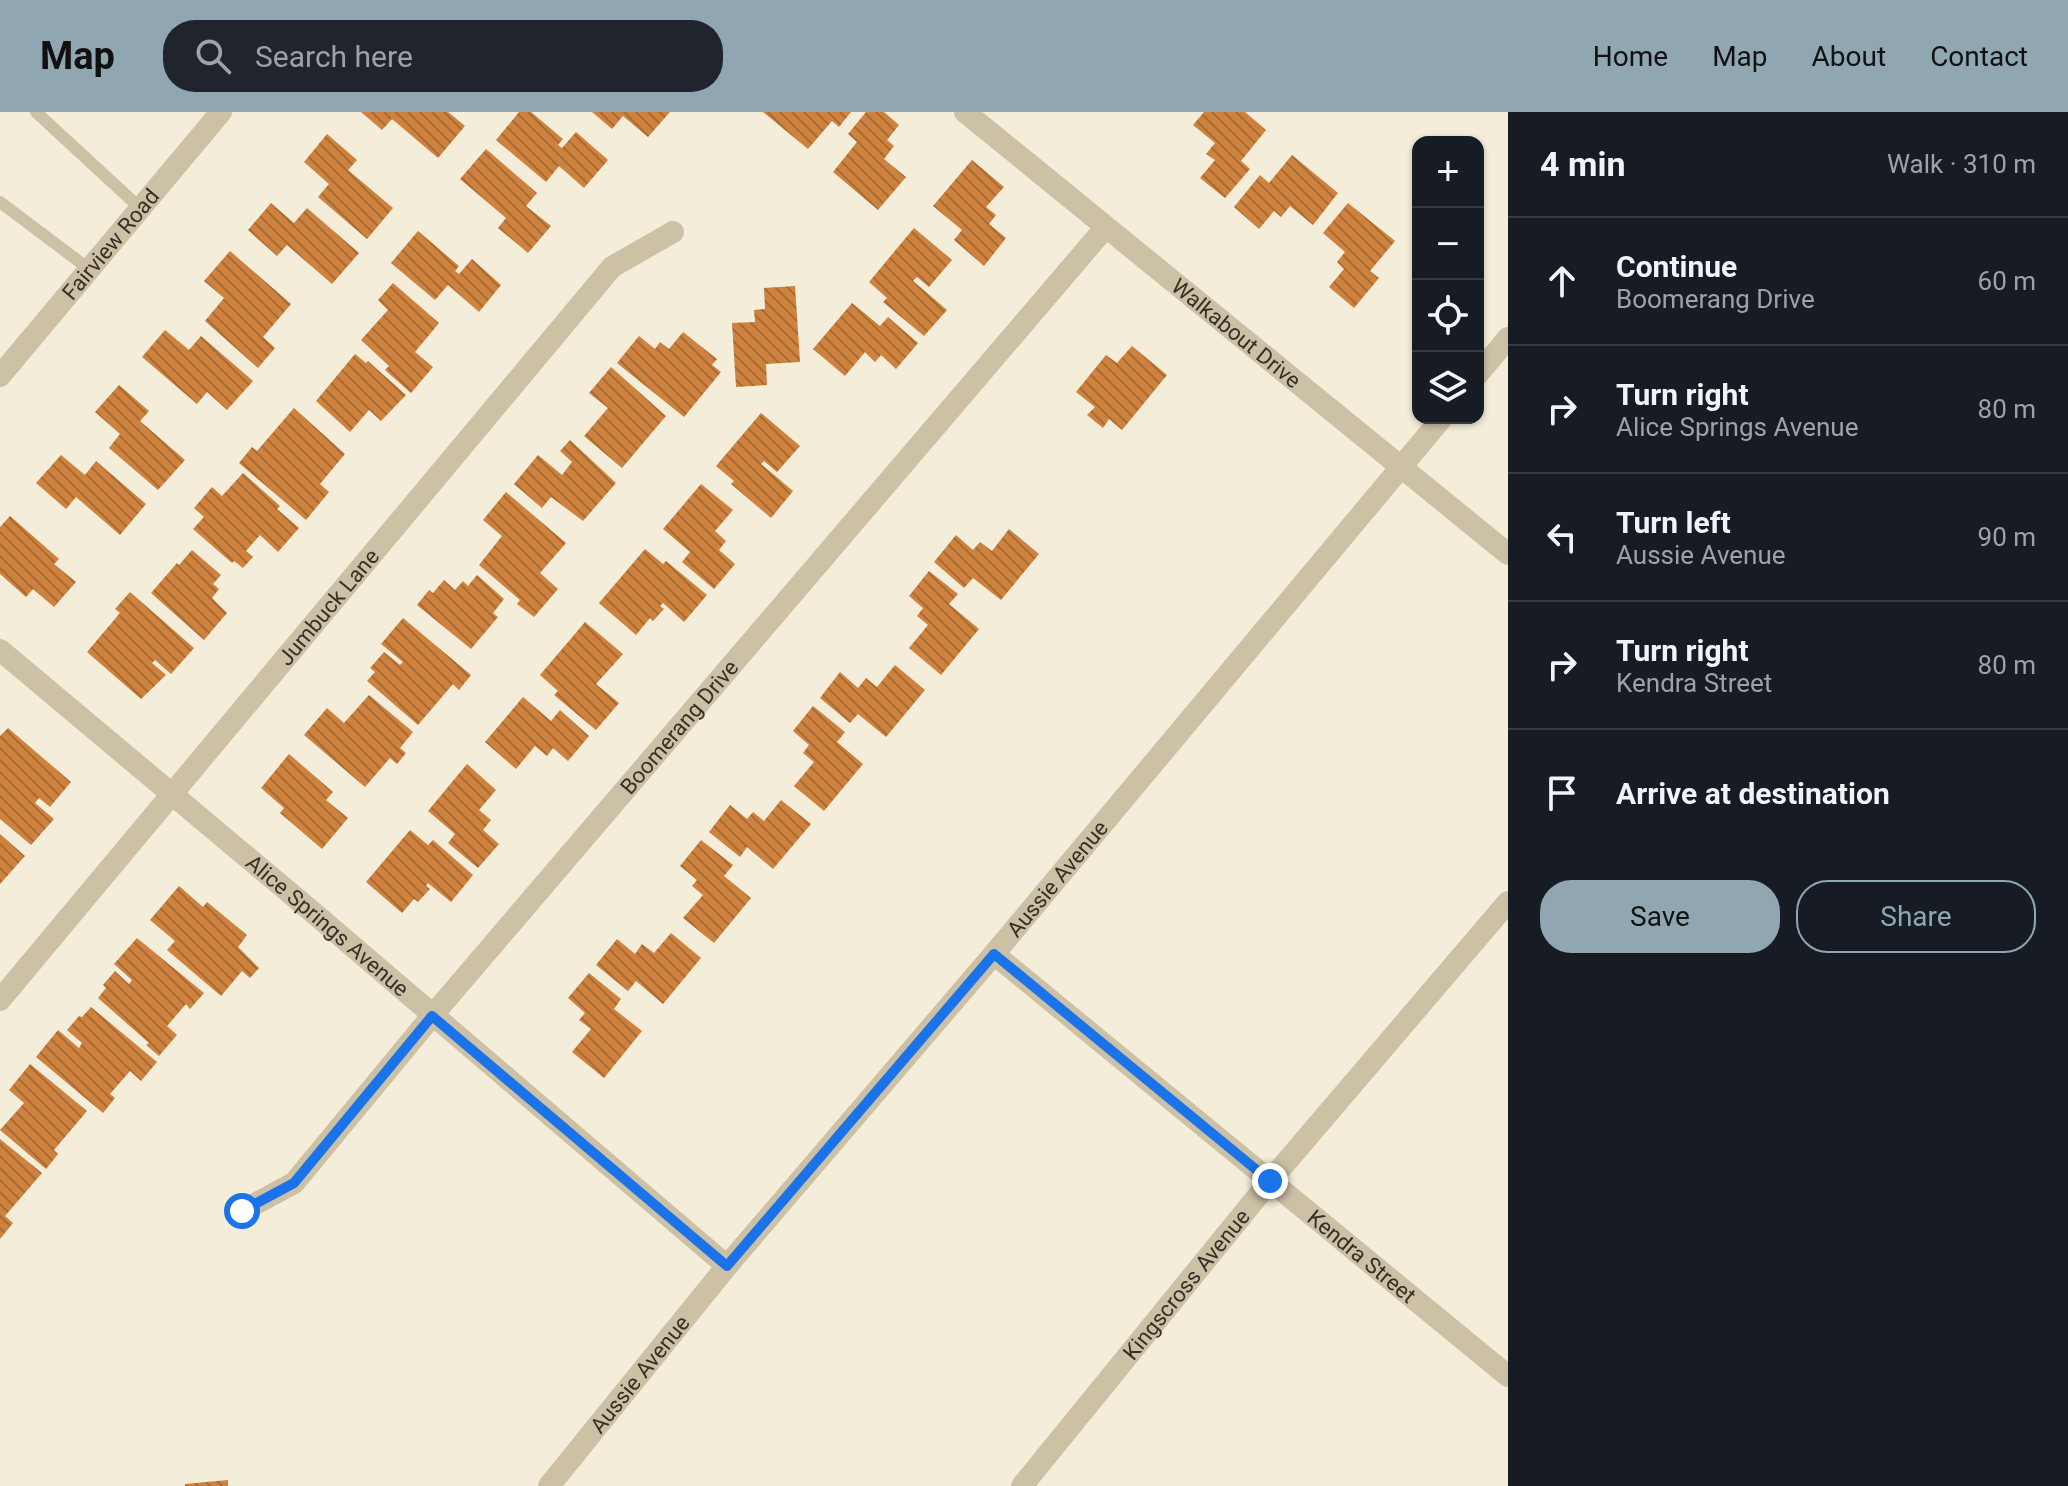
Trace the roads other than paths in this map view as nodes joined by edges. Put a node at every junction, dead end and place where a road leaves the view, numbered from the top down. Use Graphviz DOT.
graph roads {
  1 [pos="36,112"];
  2 [pos="221,112"];
  3 [pos="965,112"];
  4 [pos="0,202"];
  5 [pos="140,208"];
  6 [pos="1105,228"];
  7 [pos="673,232"];
  8 [pos="89,269"];
  9 [pos="1508,338"];
  10 [pos="1484,367"];
  11 [pos="0,376"];
  12 [pos="1437,424"];
  13 [pos="1400,468"];
  14 [pos="1508,554"];
  15 [pos="0,650"];
  16 [pos="172,794"];
  17 [pos="1508,902"];
  18 [pos="994,954"];
  19 [pos="0,1000"];
  20 [pos="432,1016"];
  21 [pos="1270,1181"];
  22 [pos="242,1211"];
  23 [pos="727,1266"];
  24 [pos="1508,1376"];
  25 [pos="549,1486"];
  26 [pos="1022,1486"];
  1 -- 5 [label="lane"];
  2 -- 5 [label="street, Fairview Road"];
  3 -- 6 [label="street, Walkabout Drive"];
  4 -- 8 [label="lane"];
  5 -- 8 [label="street, Fairview Road"];
  6 -- 13 [label="street, Walkabout Drive"];
  6 -- 20 [label="street, Boomerang Drive"];
  7 -- 16 [label="street, Jumbuck Lane"];
  8 -- 11 [label="street, Fairview Road"];
  9 -- 10 [label="street"];
  12 -- 13 [label="street, Aussie Avenue"];
  13 -- 14 [label="street, Walkabout Drive"];
  13 -- 18 [label="street, Aussie Avenue"];
  15 -- 16 [label="street, Alice Springs Avenue"];
  16 -- 19 [label="street, Jumbuck Lane"];
  16 -- 20 [label="street, Alice Springs Avenue"];
  17 -- 21 [label="street, Kingscross Avenue"];
  18 -- 21 [label="street, Kendra Street"];
  18 -- 23 [label="street, Aussie Avenue"];
  20 -- 22 [label="street, Boomerang Drive"];
  20 -- 23 [label="street, Alice Springs Avenue"];
  21 -- 24 [label="street, Kendra Street"];
  21 -- 26 [label="street, Kingscross Avenue"];
  23 -- 25 [label="street, Aussie Avenue"];
}
